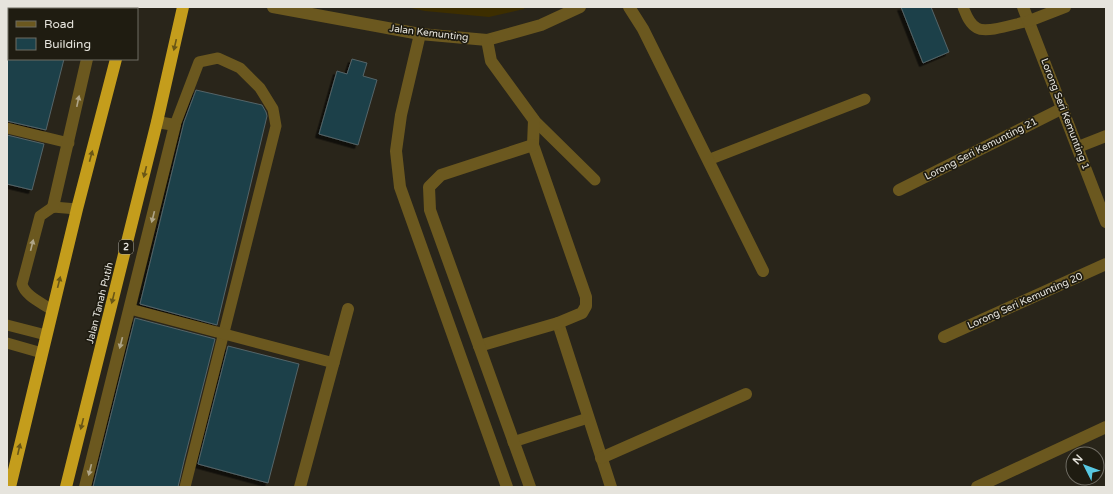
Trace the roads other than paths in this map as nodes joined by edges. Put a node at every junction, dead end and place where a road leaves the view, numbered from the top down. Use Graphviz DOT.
graph roads {
  1 [pos="183,7"];
  2 [pos="273,7"];
  3 [pos="580,7"];
  4 [pos="629,7"];
  5 [pos="963,7"];
  6 [pos="1024,7"];
  7 [pos="1065,7"];
  8 [pos="1029,21"];
  9 [pos="420,34"];
  10 [pos="487,40"];
  11 [pos="87,60"];
  12 [pos="116,60"];
  13 [pos="865,99"];
  14 [pos="1062,108"];
  15 [pos="534,120"];
  16 [pos="157,122"];
  17 [pos="175,125"];
  18 [pos="7,128"];
  19 [pos="1106,136"];
  20 [pos="69,143"];
  21 [pos="533,145"];
  22 [pos="1078,147"];
  23 [pos="708,160"];
  24 [pos="595,180"];
  25 [pos="899,190"];
  26 [pos="54,207"];
  27 [pos="77,209"];
  28 [pos="1106,222"];
  29 [pos="1106,264"];
  30 [pos="764,271"];
  31 [pos="130,309"];
  32 [pos="348,309"];
  33 [pos="52,310"];
  34 [pos="558,323"];
  35 [pos="7,325"];
  36 [pos="224,334"];
  37 [pos="46,335"];
  38 [pos="944,337"];
  39 [pos="7,343"];
  40 [pos="478,346"];
  41 [pos="42,353"];
  42 [pos="334,363"];
  43 [pos="746,394"];
  44 [pos="588,418"];
  45 [pos="1106,426"];
  46 [pos="513,442"];
  47 [pos="601,458"];
  48 [pos="10,487"];
  49 [pos="66,487"];
  50 [pos="85,487"];
  51 [pos="185,487"];
  52 [pos="300,487"];
  53 [pos="506,487"];
  54 [pos="530,487"];
  55 [pos="611,487"];
  56 [pos="977,487"];
  1 -- 16 [label="highway, Jalan Tanah Putih / 2, one-way"];
  2 -- 9 [label="street, Jalan Kemunting"];
  3 -- 10 [label="street, Jalan Kemunting"];
  4 -- 23 [label="street"];
  5 -- 8 [label="lane"];
  6 -- 8 [label="street, Lorong Seri Kemunting 1"];
  7 -- 8 [label="street"];
  8 -- 14 [label="street, Lorong Seri Kemunting 1"];
  9 -- 10 [label="street, Jalan Kemunting"];
  9 -- 53 [label="street"];
  10 -- 15 [label="street"];
  20 -- 11 [label="street, one-way"];
  27 -- 12 [label="highway, one-way"];
  13 -- 23 [label="lane"];
  14 -- 22 [label="street, Lorong Seri Kemunting 1"];
  14 -- 25 [label="street, Lorong Seri Kemunting 21"];
  15 -- 21 [label="street"];
  15 -- 24 [label="lane"];
  16 -- 17 [label="street"];
  16 -- 49 [label="highway, Jalan Tanah Putih / 2, one-way"];
  17 -- 31 [label="street, one-way"];
  17 -- 36 [label="lane"];
  18 -- 20 [label="lane"];
  19 -- 22 [label="street"];
  20 -- 26 [label="street"];
  21 -- 34 [label="street"];
  21 -- 40 [label="street"];
  22 -- 28 [label="street, Lorong Seri Kemunting 1"];
  23 -- 30 [label="street"];
  26 -- 27 [label="lane"];
  33 -- 26 [label="lane, one-way"];
  33 -- 27 [label="highway, one-way"];
  29 -- 38 [label="street, Lorong Seri Kemunting 20"];
  31 -- 36 [label="lane"];
  31 -- 50 [label="street, one-way"];
  32 -- 42 [label="street"];
  33 -- 37 [label="highway"];
  34 -- 40 [label="street"];
  34 -- 44 [label="street"];
  35 -- 37 [label="lane"];
  36 -- 42 [label="lane"];
  36 -- 51 [label="lane"];
  37 -- 41 [label="highway"];
  39 -- 41 [label="lane"];
  40 -- 46 [label="street"];
  48 -- 41 [label="highway, one-way"];
  42 -- 52 [label="street"];
  43 -- 47 [label="street"];
  44 -- 46 [label="lane"];
  44 -- 47 [label="street"];
  45 -- 56 [label="street"];
  46 -- 54 [label="street"];
  47 -- 55 [label="street"];
}
